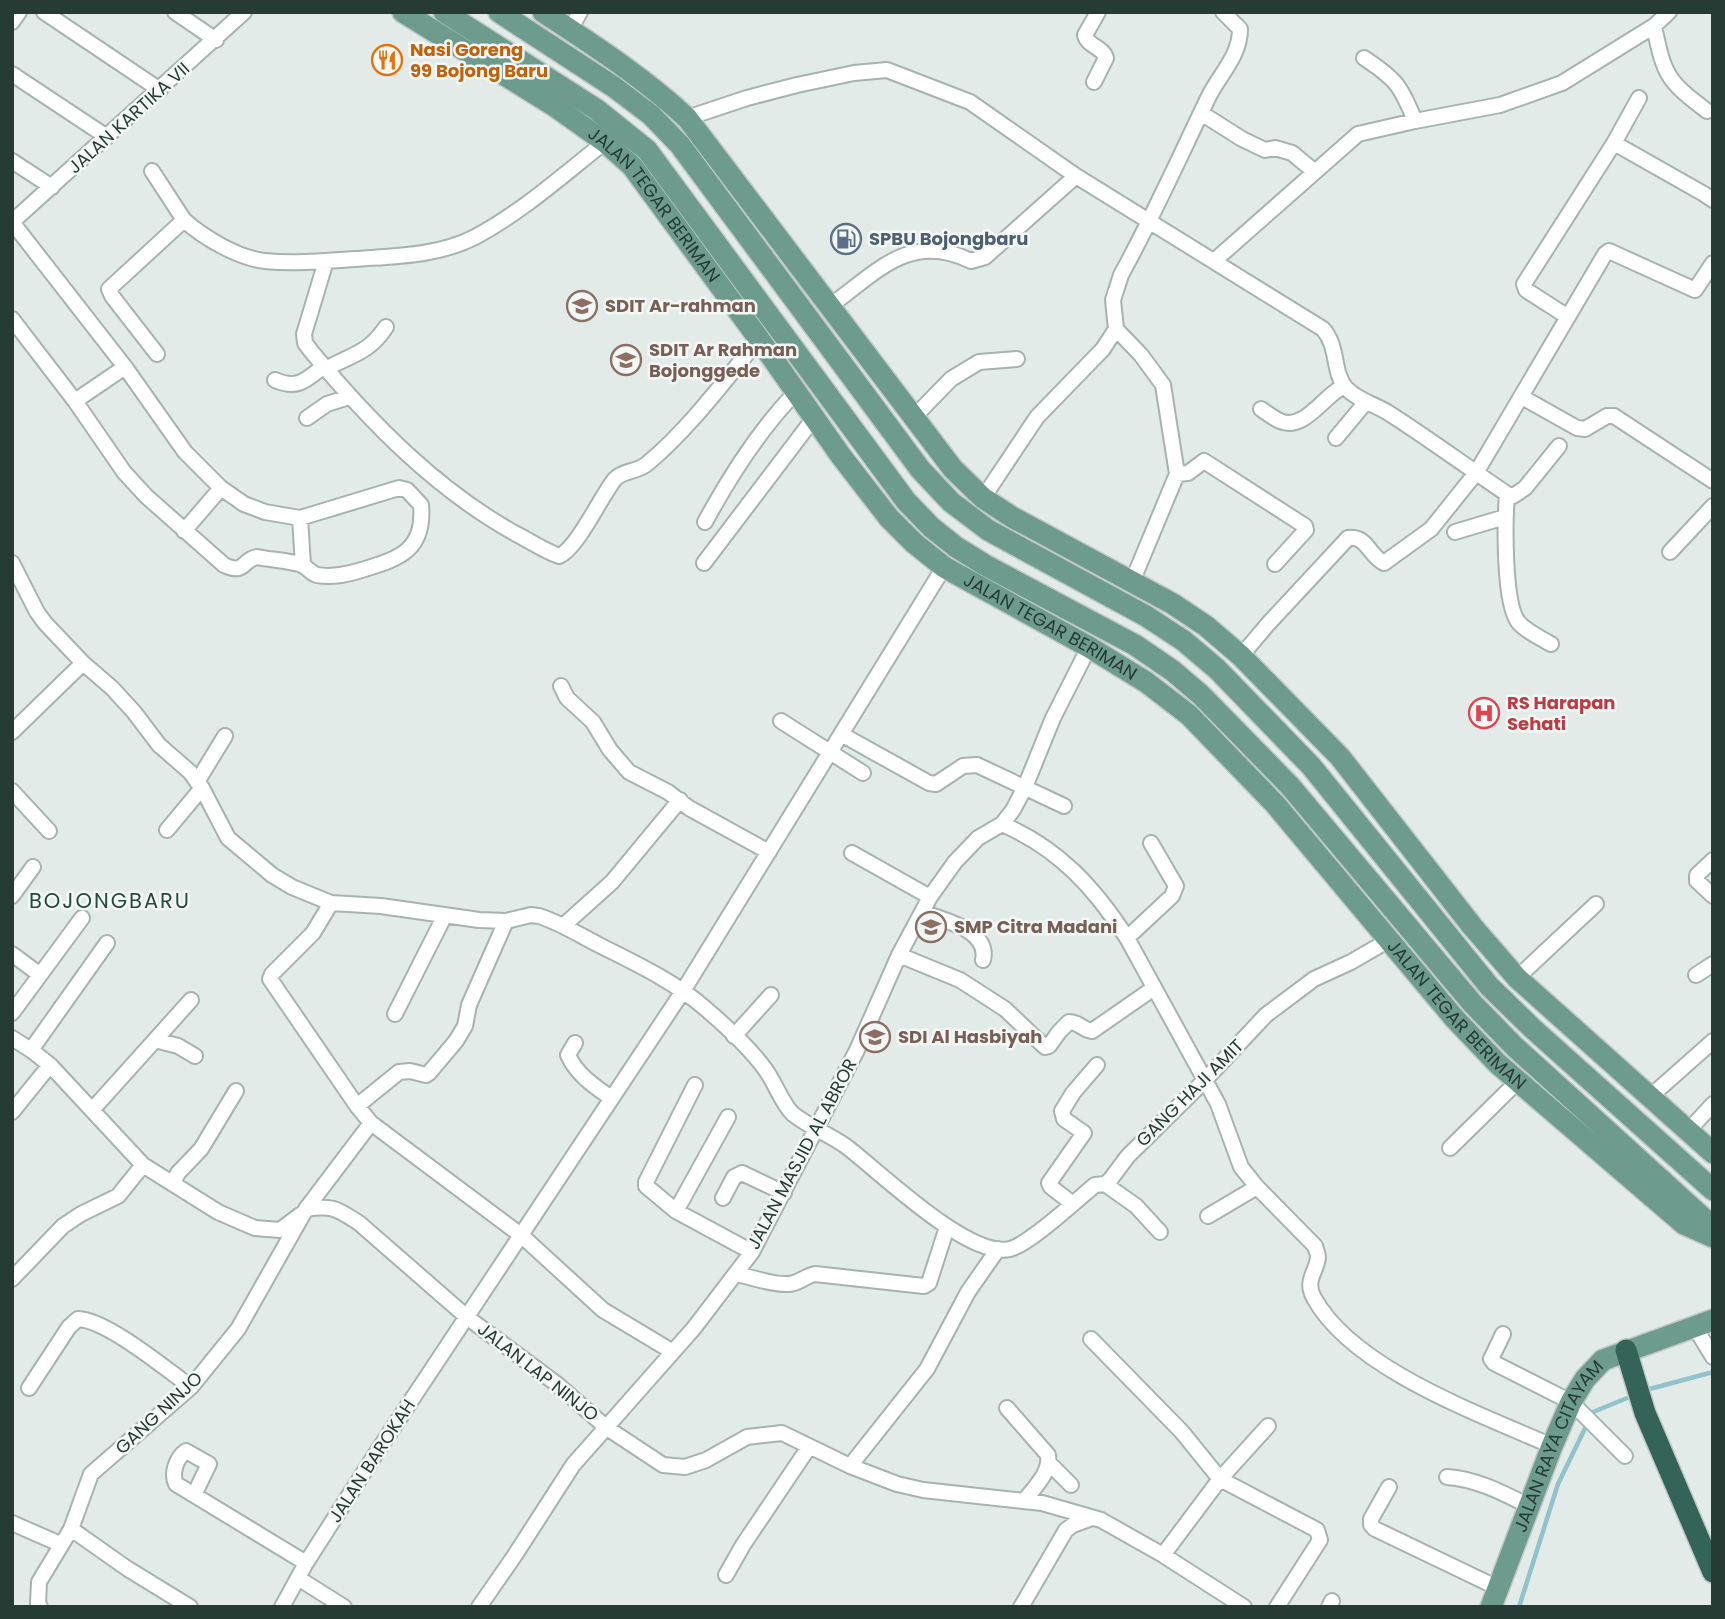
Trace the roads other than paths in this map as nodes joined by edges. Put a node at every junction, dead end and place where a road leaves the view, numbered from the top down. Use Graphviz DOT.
graph roads {
  1 [pos="19,12"];
  2 [pos="44,12"];
  3 [pos="175,12"];
  4 [pos="244,12"];
  5 [pos="403,12"];
  6 [pos="444,12"];
  7 [pos="499,12"];
  8 [pos="543,12"];
  9 [pos="1098,12"];
  10 [pos="1223,12"];
  11 [pos="1669,12"];
  12 [pos="575,21"];
  13 [pos="12,22"];
  14 [pos="1654,26"];
  15 [pos="216,40"];
  16 [pos="568,56"];
  17 [pos="1364,58"];
  18 [pos="12,74"];
  19 [pos="553,80"];
  20 [pos="1094,82"];
  21 [pos="160,90"];
  22 [pos="1639,98"];
  23 [pos="1707,111"];
  24 [pos="1201,113"];
  25 [pos="687,118"];
  26 [pos="1415,121"];
  27 [pos="107,137"];
  28 [pos="605,142"];
  29 [pos="1614,143"];
  30 [pos="12,161"];
  31 [pos="152,171"];
  32 [pos="1315,172"];
  33 [pos="1076,176"];
  34 [pos="52,187"];
  35 [pos="1713,200"];
  36 [pos="184,220"];
  37 [pos="1148,220"];
  38 [pos="12,222"];
  39 [pos="781,242"];
  40 [pos="762,257"];
  41 [pos="326,261"];
  42 [pos="1214,261"];
  43 [pos="1713,263"];
  44 [pos="729,282"];
  45 [pos="830,306"];
  46 [pos="1569,317"];
  47 [pos="12,319"];
  48 [pos="386,327"];
  49 [pos="1116,328"];
  50 [pos="759,339"];
  51 [pos="157,354"];
  52 [pos="1017,359"];
  53 [pos="125,367"];
  54 [pos="325,368"];
  55 [pos="275,380"];
  56 [pos="1344,386"];
  57 [pos="796,392"];
  58 [pos="349,397"];
  59 [pos="1522,397"];
  60 [pos="75,401"];
  61 [pos="1366,402"];
  62 [pos="1261,409"];
  63 [pos="915,415"];
  64 [pos="307,418"];
  65 [pos="814,418"];
  66 [pos="1336,438"];
  67 [pos="1559,446"];
  68 [pos="1476,473"];
  69 [pos="1177,474"];
  70 [pos="1713,481"];
  71 [pos="222,488"];
  72 [pos="1507,494"];
  73 [pos="983,498"];
  74 [pos="1713,506"];
  75 [pos="1505,517"];
  76 [pos="300,518"];
  77 [pos="705,522"];
  78 [pos="184,531"];
  79 [pos="1455,532"];
  80 [pos="1058,542"];
  81 [pos="1670,552"];
  82 [pos="12,563"];
  83 [pos="704,563"];
  84 [pos="1275,564"];
  85 [pos="303,565"];
  86 [pos="944,567"];
  87 [pos="1083,581"];
  88 [pos="1132,582"];
  89 [pos="1551,645"];
  90 [pos="1089,647"];
  91 [pos="1241,656"];
  92 [pos="83,663"];
  93 [pos="561,686"];
  94 [pos="1262,713"];
  95 [pos="781,721"];
  96 [pos="12,732"];
  97 [pos="841,734"];
  98 [pos="1240,734"];
  99 [pos="225,736"];
  100 [pos="829,752"];
  101 [pos="863,773"];
  102 [pos="200,785"];
  103 [pos="1025,787"];
  104 [pos="12,791"];
  105 [pos="680,800"];
  106 [pos="1064,806"];
  107 [pos="1002,824"];
  108 [pos="167,830"];
  109 [pos="49,831"];
  110 [pos="1151,843"];
  111 [pos="769,852"];
  112 [pos="852,853"];
  113 [pos="1713,860"];
  114 [pos="33,867"];
  115 [pos="12,895"];
  116 [pos="1713,896"];
  117 [pos="930,897"];
  118 [pos="331,903"];
  119 [pos="1596,904"];
  120 [pos="922,912"];
  121 [pos="445,915"];
  122 [pos="82,918"];
  123 [pos="506,920"];
  124 [pos="563,926"];
  125 [pos="1127,938"];
  126 [pos="1389,940"];
  127 [pos="107,943"];
  128 [pos="12,954"];
  129 [pos="900,955"];
  130 [pos="983,960"];
  131 [pos="1713,964"];
  132 [pos="39,974"];
  133 [pos="1696,975"];
  134 [pos="1517,978"];
  135 [pos="1154,988"];
  136 [pos="683,991"];
  137 [pos="771,995"];
  138 [pos="191,1000"];
  139 [pos="1550,1009"];
  140 [pos="12,1013"];
  141 [pos="395,1014"];
  142 [pos="1532,1028"];
  143 [pos="734,1036"];
  144 [pos="12,1038"];
  145 [pos="155,1040"];
  146 [pos="1713,1041"];
  147 [pos="575,1043"];
  148 [pos="1515,1047"];
  149 [pos="32,1049"];
  150 [pos="195,1056"];
  151 [pos="1498,1064"];
  152 [pos="50,1065"];
  153 [pos="1097,1065"];
  154 [pos="1204,1081"];
  155 [pos="1517,1082"];
  156 [pos="695,1085"];
  157 [pos="236,1091"];
  158 [pos="1651,1096"];
  159 [pos="611,1098"];
  160 [pos="1713,1104"];
  161 [pos="357,1106"];
  162 [pos="93,1109"];
  163 [pos="12,1112"];
  164 [pos="728,1118"];
  165 [pos="371,1123"];
  166 [pos="817,1128"];
  167 [pos="1689,1130"];
  168 [pos="1450,1148"];
  169 [pos="1713,1153"];
  170 [pos="143,1165"];
  171 [pos="173,1183"];
  172 [pos="1105,1184"];
  173 [pos="1257,1187"];
  174 [pos="1713,1191"];
  175 [pos="784,1193"];
  176 [pos="723,1198"];
  177 [pos="1073,1204"];
  178 [pos="306,1209"];
  179 [pos="676,1211"];
  180 [pos="1208,1216"];
  181 [pos="947,1227"];
  182 [pos="1713,1227"];
  183 [pos="1160,1232"];
  184 [pos="522,1236"];
  185 [pos="1713,1237"];
  186 [pos="998,1250"];
  187 [pos="752,1252"];
  188 [pos="736,1274"];
  189 [pos="12,1279"];
  190 [pos="468,1318"];
  191 [pos="1704,1323"];
  192 [pos="1503,1334"];
  193 [pos="1091,1339"];
  194 [pos="1626,1350"];
  195 [pos="673,1352"];
  196 [pos="1713,1357"];
  197 [pos="191,1387"];
  198 [pos="29,1388"];
  199 [pos="1576,1407"];
  200 [pos="1006,1408"];
  201 [pos="1268,1426"];
  202 [pos="607,1428"];
  203 [pos="1552,1446"];
  204 [pos="809,1447"];
  205 [pos="1625,1456"];
  206 [pos="1049,1463"];
  207 [pos="850,1466"];
  208 [pos="1447,1477"];
  209 [pos="1220,1479"];
  210 [pos="1071,1485"];
  211 [pos="1389,1487"];
  212 [pos="194,1495"];
  213 [pos="1024,1501"];
  214 [pos="1529,1506"];
  215 [pos="1097,1519"];
  216 [pos="12,1524"];
  217 [pos="71,1529"];
  218 [pos="60,1544"];
  219 [pos="1163,1555"];
  220 [pos="306,1563"];
  221 [pos="1713,1572"];
  222 [pos="726,1575"];
  223 [pos="298,1578"];
  224 [pos="1495,1597"];
  225 [pos="40,1607"];
  226 [pos="190,1607"];
  227 [pos="282,1607"];
  228 [pos="344,1607"];
  229 [pos="479,1607"];
  230 [pos="1021,1607"];
  231 [pos="1244,1607"];
  232 [pos="1277,1607"];
  1 -- 13 [label="street"];
  2 -- 21 [label="street"];
  3 -- 15 [label="street"];
  4 -- 15 [label="street, JALAN KARTIKA VII"];
  5 -- 28 [label="main road, JALAN TEGAR BERIMAN"];
  6 -- 19 [label="main road, JALAN TEGAR BERIMAN"];
  7 -- 16 [label="main road"];
  8 -- 12 [label="main road"];
  9 -- 20 [label="street"];
  10 -- 24 [label="street"];
  11 -- 14 [label="street"];
  12 -- 25 [label="main road"];
  14 -- 23 [label="street"];
  14 -- 26 [label="street"];
  15 -- 21 [label="street, JALAN KARTIKA VII"];
  16 -- 19 [label="main road"];
  16 -- 40 [label="main road"];
  17 -- 26 [label="street"];
  18 -- 27 [label="street"];
  19 -- 44 [label="main road, JALAN TEGAR BERIMAN"];
  21 -- 27 [label="street, JALAN KARTIKA VII"];
  22 -- 29 [label="street"];
  24 -- 32 [label="street"];
  24 -- 37 [label="street"];
  25 -- 33 [label="street"];
  25 -- 39 [label="main road"];
  26 -- 32 [label="street"];
  27 -- 34 [label="street, JALAN KARTIKA VII"];
  28 -- 41 [label="street"];
  28 -- 44 [label="main road, JALAN TEGAR BERIMAN"];
  29 -- 35 [label="street"];
  29 -- 46 [label="street"];
  30 -- 34 [label="street"];
  31 -- 36 [label="street"];
  32 -- 42 [label="street"];
  33 -- 37 [label="street"];
  33 -- 45 [label="street"];
  34 -- 38 [label="street, JALAN KARTIKA VII"];
  36 -- 41 [label="street"];
  36 -- 51 [label="street"];
  37 -- 42 [label="street"];
  37 -- 49 [label="street"];
  38 -- 53 [label="street"];
  39 -- 40 [label="main road"];
  39 -- 45 [label="main road"];
  40 -- 87 [label="main road"];
  41 -- 54 [label="street"];
  42 -- 56 [label="street"];
  43 -- 46 [label="street"];
  44 -- 50 [label="main road, JALAN TEGAR BERIMAN"];
  44 -- 98 [label="main road, JALAN TEGAR BERIMAN"];
  45 -- 63 [label="main road"];
  46 -- 59 [label="street"];
  47 -- 60 [label="street"];
  48 -- 54 [label="street"];
  49 -- 69 [label="street"];
  49 -- 73 [label="street"];
  50 -- 57 [label="main road, JALAN TEGAR BERIMAN"];
  50 -- 58 [label="street"];
  52 -- 63 [label="street"];
  53 -- 60 [label="street"];
  53 -- 71 [label="street"];
  54 -- 55 [label="street"];
  54 -- 58 [label="street"];
  56 -- 61 [label="street"];
  56 -- 62 [label="street"];
  57 -- 65 [label="main road, JALAN TEGAR BERIMAN"];
  57 -- 77 [label="street"];
  58 -- 64 [label="street"];
  59 -- 68 [label="street"];
  59 -- 70 [label="street"];
  60 -- 78 [label="street"];
  61 -- 66 [label="street"];
  61 -- 68 [label="street"];
  63 -- 73 [label="main road"];
  65 -- 83 [label="street"];
  65 -- 86 [label="main road, JALAN TEGAR BERIMAN"];
  67 -- 72 [label="street"];
  68 -- 72 [label="street"];
  68 -- 91 [label="street"];
  69 -- 84 [label="street"];
  69 -- 88 [label="street"];
  71 -- 76 [label="street"];
  71 -- 78 [label="street"];
  72 -- 75 [label="street"];
  73 -- 80 [label="main road"];
  74 -- 81 [label="street"];
  75 -- 79 [label="street"];
  75 -- 89 [label="street"];
  76 -- 85 [label="street"];
  76 -- 85 [label="street"];
  78 -- 85 [label="street"];
  80 -- 87 [label="main road"];
  80 -- 88 [label="main road"];
  82 -- 92 [label="street"];
  86 -- 90 [label="main road, JALAN TEGAR BERIMAN"];
  86 -- 97 [label="street, JALAN BAROKAH"];
  87 -- 94 [label="main road"];
  88 -- 91 [label="main road"];
  90 -- 103 [label="street, JALAN MASJID AL ABROR"];
  90 -- 126 [label="main road, JALAN TEGAR BERIMAN"];
  91 -- 134 [label="main road"];
  92 -- 96 [label="street"];
  92 -- 102 [label="street"];
  93 -- 105 [label="street"];
  94 -- 98 [label="main road"];
  94 -- 142 [label="main road"];
  95 -- 100 [label="street"];
  97 -- 100 [label="street, JALAN BAROKAH"];
  97 -- 103 [label="street"];
  98 -- 148 [label="main road, JALAN TEGAR BERIMAN"];
  99 -- 102 [label="street"];
  100 -- 101 [label="street"];
  100 -- 111 [label="street, JALAN BAROKAH"];
  102 -- 108 [label="street"];
  102 -- 118 [label="street"];
  103 -- 106 [label="street"];
  103 -- 107 [label="street, JALAN MASJID AL ABROR"];
  104 -- 109 [label="street"];
  105 -- 111 [label="street"];
  105 -- 124 [label="street"];
  107 -- 117 [label="street, JALAN MASJID AL ABROR"];
  107 -- 125 [label="street"];
  110 -- 125 [label="street"];
  111 -- 136 [label="street, JALAN BAROKAH"];
  112 -- 117 [label="street"];
  113 -- 116 [label="street"];
  114 -- 115 [label="street"];
  117 -- 120 [label="street, JALAN MASJID AL ABROR"];
  118 -- 121 [label="street"];
  118 -- 161 [label="street"];
  119 -- 134 [label="street"];
  120 -- 129 [label="street, JALAN MASJID AL ABROR"];
  120 -- 130 [label="street"];
  121 -- 123 [label="street"];
  121 -- 141 [label="street"];
  122 -- 132 [label="street"];
  123 -- 124 [label="street"];
  123 -- 161 [label="street"];
  124 -- 136 [label="street"];
  125 -- 135 [label="street"];
  126 -- 151 [label="main road, JALAN TEGAR BERIMAN"];
  126 -- 154 [label="street, GANG HAJI AMIT"];
  127 -- 149 [label="street"];
  128 -- 132 [label="street"];
  129 -- 135 [label="street"];
  129 -- 166 [label="street, JALAN MASJID AL ABROR"];
  131 -- 133 [label="street"];
  132 -- 140 [label="street"];
  134 -- 139 [label="main road"];
  135 -- 154 [label="street"];
  136 -- 143 [label="street"];
  136 -- 159 [label="street, JALAN BAROKAH"];
  137 -- 143 [label="street"];
  138 -- 145 [label="street"];
  139 -- 142 [label="main road"];
  139 -- 158 [label="main road"];
  142 -- 174 [label="main road"];
  143 -- 166 [label="street"];
  144 -- 149 [label="street"];
  145 -- 150 [label="street"];
  145 -- 162 [label="street"];
  146 -- 158 [label="street"];
  147 -- 159 [label="street"];
  148 -- 151 [label="main road"];
  148 -- 182 [label="main road, JALAN TEGAR BERIMAN"];
  149 -- 152 [label="street"];
  151 -- 155 [label="main road, JALAN TEGAR BERIMAN"];
  152 -- 162 [label="street"];
  152 -- 163 [label="street"];
  153 -- 177 [label="street"];
  154 -- 172 [label="street, GANG HAJI AMIT"];
  154 -- 173 [label="street"];
  155 -- 168 [label="street"];
  155 -- 185 [label="main road, JALAN TEGAR BERIMAN"];
  156 -- 179 [label="street"];
  157 -- 171 [label="street"];
  158 -- 167 [label="main road"];
  159 -- 184 [label="street, JALAN BAROKAH"];
  160 -- 167 [label="street"];
  161 -- 165 [label="street"];
  162 -- 170 [label="street"];
  164 -- 179 [label="street"];
  165 -- 178 [label="street"];
  165 -- 184 [label="street"];
  166 -- 175 [label="street, JALAN MASJID AL ABROR"];
  166 -- 181 [label="street"];
  167 -- 169 [label="main road"];
  170 -- 171 [label="street"];
  170 -- 189 [label="street"];
  171 -- 178 [label="street"];
  172 -- 177 [label="street, GANG HAJI AMIT"];
  172 -- 183 [label="street"];
  173 -- 180 [label="street"];
  173 -- 203 [label="street"];
  175 -- 176 [label="street"];
  175 -- 187 [label="street, JALAN MASJID AL ABROR"];
  177 -- 186 [label="street, GANG HAJI AMIT"];
  178 -- 190 [label="street, JALAN LAP NINJO"];
  178 -- 197 [label="street, GANG NINJO"];
  179 -- 187 [label="street"];
  181 -- 186 [label="street"];
  181 -- 188 [label="street"];
  184 -- 190 [label="street, JALAN BAROKAH"];
  184 -- 195 [label="street"];
  186 -- 207 [label="street"];
  187 -- 188 [label="street, JALAN MASJID AL ABROR"];
  188 -- 195 [label="street, JALAN MASJID AL ABROR"];
  190 -- 202 [label="street, JALAN LAP NINJO"];
  190 -- 220 [label="street, JALAN BAROKAH"];
  191 -- 194 [label="main road, JALAN RAYA CITAYAM"];
  191 -- 196 [label="street"];
  192 -- 199 [label="street"];
  193 -- 209 [label="street"];
  194 -- 199 [label="main road, JALAN RAYA CITAYAM"];
  194 -- 221 [label="highway"];
  195 -- 202 [label="street, JALAN MASJID AL ABROR"];
  197 -- 198 [label="street"];
  197 -- 217 [label="street, GANG NINJO"];
  199 -- 203 [label="main road, JALAN RAYA CITAYAM"];
  199 -- 205 [label="street"];
  200 -- 206 [label="street"];
  201 -- 209 [label="street"];
  202 -- 204 [label="street, JALAN LAP NINJO"];
  202 -- 229 [label="street, JALAN MASJID AL ABROR"];
  203 -- 214 [label="main road, JALAN RAYA CITAYAM"];
  204 -- 207 [label="street, JALAN LAP NINJO"];
  204 -- 222 [label="street"];
  206 -- 210 [label="street"];
  206 -- 213 [label="street"];
  207 -- 213 [label="street, JALAN LAP NINJO"];
  208 -- 214 [label="street"];
  209 -- 219 [label="street"];
  209 -- 232 [label="street"];
  211 -- 224 [label="street"];
  212 -- 220 [label="street"];
  213 -- 215 [label="street, JALAN LAP NINJO"];
  214 -- 224 [label="main road, JALAN RAYA CITAYAM"];
  215 -- 219 [label="street, JALAN LAP NINJO"];
  215 -- 230 [label="street"];
  216 -- 218 [label="street"];
  217 -- 218 [label="street, GANG NINJO"];
  217 -- 226 [label="street"];
  218 -- 225 [label="street, GANG NINJO"];
  219 -- 231 [label="street, JALAN LAP NINJO"];
  220 -- 223 [label="street, JALAN BAROKAH"];
  223 -- 227 [label="street, JALAN BAROKAH"];
  223 -- 228 [label="street"];
}
